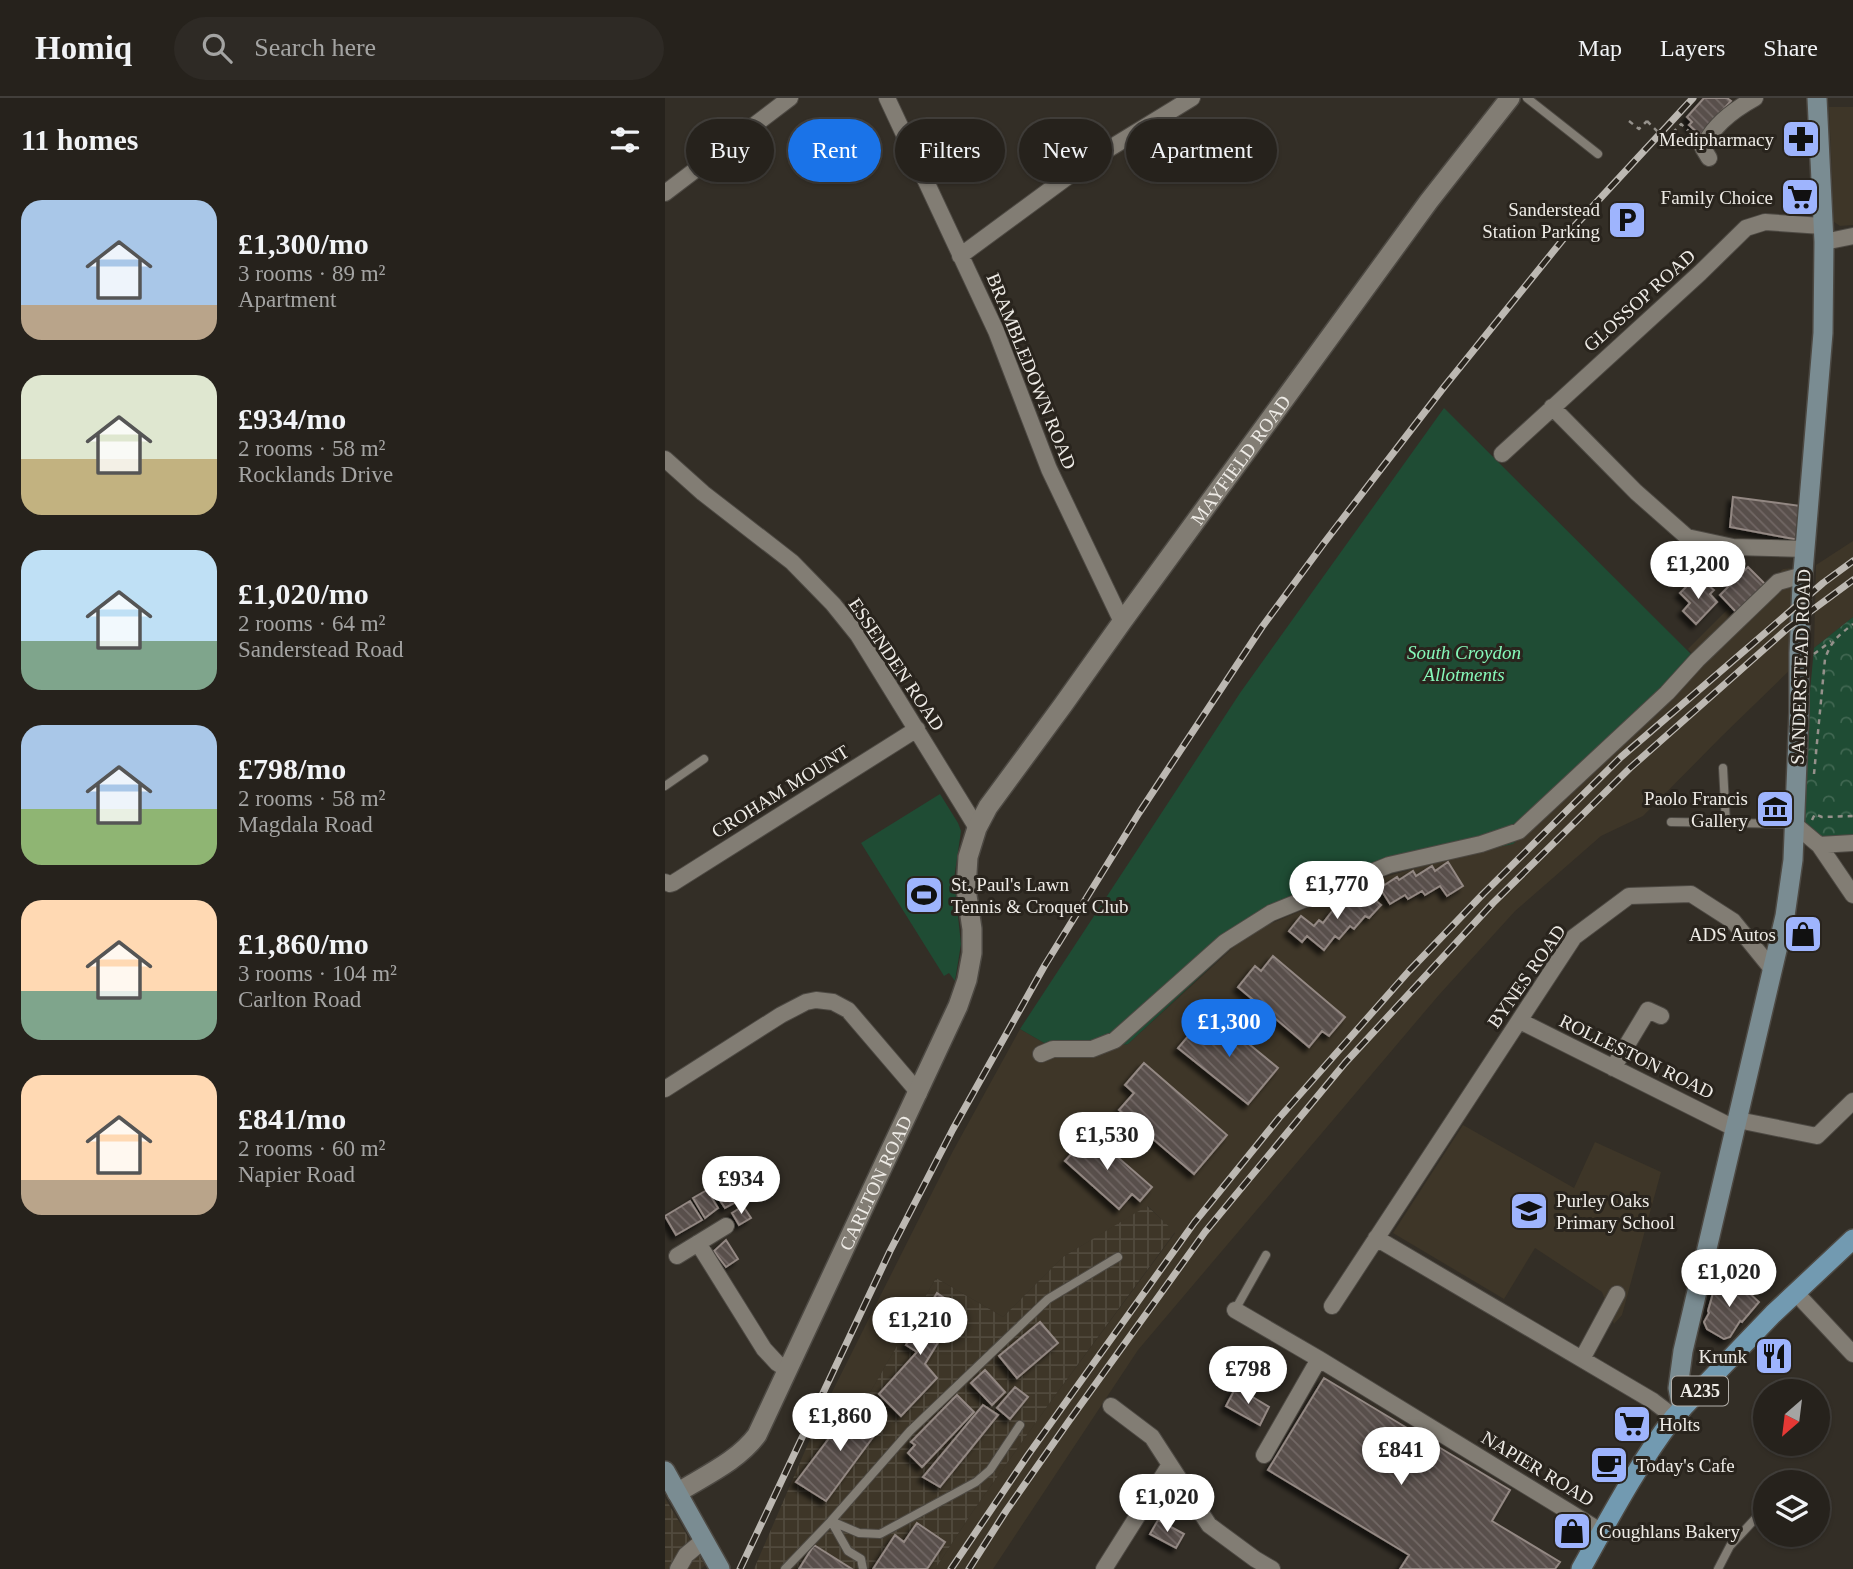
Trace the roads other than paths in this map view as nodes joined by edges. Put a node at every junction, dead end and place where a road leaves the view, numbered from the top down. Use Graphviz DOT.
graph roads {
  1 [pos="790,98"];
  2 [pos="887,98"];
  3 [pos="1192,98"];
  4 [pos="1510,98"];
  5 [pos="1527,98"];
  6 [pos="1755,98"];
  7 [pos="1817,98"];
  8 [pos="1706,151"];
  9 [pos="1598,154"];
  10 [pos="665,193"];
  11 [pos="1823,234"];
  12 [pos="1853,236"];
  13 [pos="960,256"];
  14 [pos="1552,407"];
  15 [pos="1502,454"];
  16 [pos="665,459"];
  17 [pos="1805,549"];
  18 [pos="1803,575"];
  19 [pos="1122,622"];
  20 [pos="917,729"];
  21 [pos="704,758"];
  22 [pos="1723,768"];
  23 [pos="665,786"];
  24 [pos="1671,822"];
  25 [pos="1726,823"];
  26 [pos="977,828"];
  27 [pos="1799,828"];
  28 [pos="1853,843"];
  29 [pos="1819,845"];
  30 [pos="665,881"];
  31 [pos="1853,895"];
  32 [pos="1772,969"];
  33 [pos="1661,1016"];
  34 [pos="1520,1021"];
  35 [pos="1041,1054"];
  36 [pos="1613,1068"];
  37 [pos="665,1089"];
  38 [pos="919,1093"];
  39 [pos="1853,1101"];
  40 [pos="1737,1124"];
  41 [pos="726,1226"];
  42 [pos="1376,1238"];
  43 [pos="1853,1239"];
  44 [pos="698,1243"];
  45 [pos="1266,1255"];
  46 [pos="677,1256"];
  47 [pos="1118,1257"];
  48 [pos="1795,1293"];
  49 [pos="1617,1294"];
  50 [pos="1332,1306"];
  51 [pos="1235,1310"];
  52 [pos="1683,1351"];
  53 [pos="1853,1354"];
  54 [pos="1319,1359"];
  55 [pos="1582,1359"];
  56 [pos="788,1370"];
  57 [pos="1706,1385"];
  58 [pos="1111,1406"];
  59 [pos="1678,1413"];
  60 [pos="1020,1425"];
  61 [pos="1263,1455"];
  62 [pos="1169,1466"];
  63 [pos="665,1471"];
  64 [pos="677,1493"];
  65 [pos="831,1521"];
  66 [pos="1753,1521"];
  67 [pos="1602,1532"];
  68 [pos="704,1540"];
  69 [pos="678,1569"];
  70 [pos="720,1569"];
  71 [pos="785,1569"];
  72 [pos="863,1569"];
  73 [pos="1104,1569"];
  74 [pos="1272,1569"];
  75 [pos="1581,1569"];
  76 [pos="1718,1569"];
  1 -- 10 [label="street"];
  2 -- 13 [label="street, BRAMBLEDOWN ROAD"];
  3 -- 13 [label="street"];
  4 -- 19 [label="street, MAYFIELD ROAD"];
  5 -- 9 [label="lane"];
  6 -- 8 [label="street"];
  7 -- 11 [label="main road, SANDERSTEAD ROAD"];
  11 -- 12 [label="street, GLOSSOP ROAD"];
  11 -- 14 [label="street, GLOSSOP ROAD"];
  11 -- 17 [label="main road, SANDERSTEAD ROAD"];
  13 -- 19 [label="street, BRAMBLEDOWN ROAD"];
  14 -- 15 [label="street, GLOSSOP ROAD"];
  14 -- 17 [label="street"];
  16 -- 20 [label="street, ESSENDEN ROAD"];
  17 -- 18 [label="main road, SANDERSTEAD ROAD"];
  18 -- 27 [label="main road, SANDERSTEAD ROAD"];
  18 -- 35 [label="street"];
  19 -- 26 [label="street, MAYFIELD ROAD"];
  20 -- 26 [label="street, ESSENDEN ROAD"];
  20 -- 30 [label="street, CROHAM MOUNT"];
  21 -- 23 [label="lane"];
  22 -- 25 [label="lane"];
  24 -- 25 [label="lane"];
  25 -- 27 [label="lane"];
  26 -- 38 [label="street, CARLTON ROAD"];
  27 -- 29 [label="street"];
  27 -- 32 [label="main road, SANDERSTEAD ROAD"];
  28 -- 29 [label="street"];
  29 -- 31 [label="street"];
  32 -- 34 [label="street, BYNES ROAD"];
  32 -- 40 [label="main road, SANDERSTEAD ROAD"];
  33 -- 36 [label="street"];
  34 -- 36 [label="street, ROLLESTON ROAD"];
  34 -- 42 [label="street, BYNES ROAD"];
  36 -- 40 [label="street, ROLLESTON ROAD"];
  37 -- 38 [label="street"];
  38 -- 56 [label="street, CARLTON ROAD"];
  39 -- 40 [label="street, ROLLESTON ROAD"];
  40 -- 52 [label="main road, SANDERSTEAD ROAD"];
  41 -- 44 [label="street"];
  42 -- 50 [label="street, BYNES ROAD"];
  42 -- 55 [label="street"];
  43 -- 48 [label="main road, A235"];
  44 -- 46 [label="street"];
  44 -- 56 [label="street"];
  45 -- 51 [label="lane"];
  47 -- 65 [label="lane"];
  48 -- 53 [label="street"];
  48 -- 57 [label="main road, A235"];
  49 -- 55 [label="street"];
  51 -- 54 [label="street, NAPIER ROAD"];
  52 -- 57 [label="main road"];
  52 -- 59 [label="main road, SANDERSTEAD ROAD"];
  54 -- 61 [label="street"];
  54 -- 67 [label="street, NAPIER ROAD"];
  55 -- 59 [label="street"];
  56 -- 64 [label="street, CARLTON ROAD"];
  57 -- 59 [label="main road, A235"];
  58 -- 62 [label="street"];
  59 -- 67 [label="main road, A235"];
  60 -- 65 [label="lane"];
  62 -- 73 [label="street"];
  62 -- 74 [label="street"];
  63 -- 64 [label="main road"];
  64 -- 68 [label="main road"];
  65 -- 71 [label="lane"];
  65 -- 72 [label="lane"];
  66 -- 76 [label="lane"];
  67 -- 75 [label="main road, A235"];
  68 -- 69 [label="street"];
  68 -- 70 [label="main road"];
}
